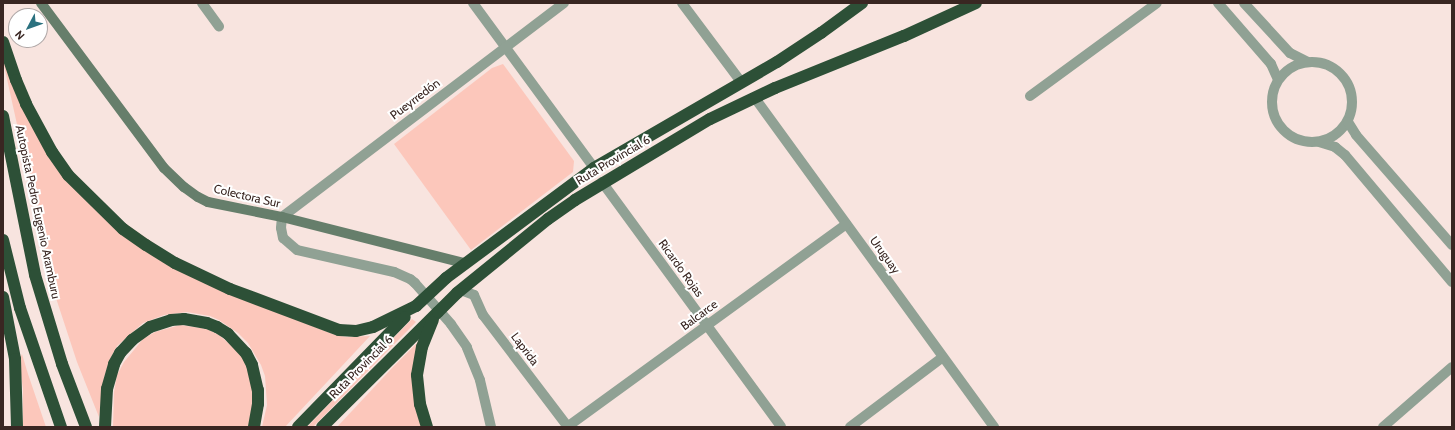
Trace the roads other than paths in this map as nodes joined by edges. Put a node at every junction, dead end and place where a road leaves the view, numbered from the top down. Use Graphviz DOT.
graph roads {
  1 [pos="41,3"];
  2 [pos="202,3"];
  3 [pos="472,3"];
  4 [pos="564,3"];
  5 [pos="682,3"];
  6 [pos="862,3"];
  7 [pos="976,3"];
  8 [pos="1157,3"];
  9 [pos="1218,3"];
  10 [pos="1244,3"];
  11 [pos="219,26"];
  12 [pos="3,42"];
  13 [pos="505,47"];
  14 [pos="1308,62"];
  15 [pos="1278,80"];
  16 [pos="741,82"];
  17 [pos="1030,96"];
  18 [pos="755,98"];
  19 [pos="3,116"];
  20 [pos="1348,122"];
  21 [pos="1319,142"];
  22 [pos="594,168"];
  23 [pos="602,182"];
  24 [pos="282,218"];
  25 [pos="846,224"];
  26 [pos="3,240"];
  27 [pos="1452,245"];
  28 [pos="464,264"];
  29 [pos="1452,282"];
  30 [pos="459,292"];
  31 [pos="3,297"];
  32 [pos="410,311"];
  33 [pos="706,325"];
  34 [pos="424,331"];
  35 [pos="943,357"];
  36 [pos="1452,367"];
  37 [pos="17,427"];
  38 [pos="61,427"];
  39 [pos="86,427"];
  40 [pos="105,427"];
  41 [pos="254,427"];
  42 [pos="298,427"];
  43 [pos="322,427"];
  44 [pos="427,427"];
  45 [pos="491,427"];
  46 [pos="568,427"];
  47 [pos="782,427"];
  48 [pos="850,427"];
  49 [pos="994,427"];
  50 [pos="1383,427"];
  1 -- 24 [label="street, Colectora Sur"];
  2 -- 11 [label="street"];
  3 -- 13 [label="street"];
  4 -- 13 [label="street, Pueyrredón"];
  5 -- 16 [label="street"];
  6 -- 16 [label="highway, Ruta Provincial 6"];
  7 -- 18 [label="highway, Ruta Provincial 6"];
  8 -- 17 [label="street"];
  9 -- 15 [label="street"];
  10 -- 14 [label="street"];
  12 -- 32 [label="highway"];
  13 -- 22 [label="street"];
  13 -- 24 [label="street, Pueyrredón"];
  14 -- 15 [label="street"];
  14 -- 20 [label="street"];
  15 -- 21 [label="street"];
  16 -- 22 [label="highway, Ruta Provincial 6"];
  18 -- 23 [label="highway, Ruta Provincial 6"];
  18 -- 25 [label="street, Uruguay"];
  19 -- 39 [label="highway, Autopista Pedro Eugenio Aramburu"];
  20 -- 21 [label="street"];
  20 -- 27 [label="street"];
  21 -- 29 [label="street"];
  22 -- 28 [label="highway, Ruta Provincial 6"];
  23 -- 30 [label="highway, Ruta Provincial 6"];
  23 -- 33 [label="street, Ricardo Rojas"];
  24 -- 28 [label="street, Colectora Sur"];
  24 -- 45 [label="street"];
  25 -- 33 [label="street, Balcarce"];
  25 -- 35 [label="street, Uruguay"];
  26 -- 38 [label="highway"];
  28 -- 32 [label="highway, Ruta Provincial 6, bridge"];
  30 -- 34 [label="highway, Ruta Provincial 6, bridge"];
  30 -- 46 [label="street, Laprida"];
  31 -- 37 [label="highway"];
  32 -- 42 [label="highway, Ruta Provincial 6"];
  33 -- 46 [label="street, Balcarce"];
  33 -- 47 [label="street, Ricardo Rojas"];
  34 -- 43 [label="highway, Ruta Provincial 6"];
  34 -- 44 [label="highway"];
  35 -- 48 [label="street"];
  35 -- 49 [label="street, Uruguay"];
  36 -- 50 [label="street"];
  40 -- 41 [label="highway"];
}
